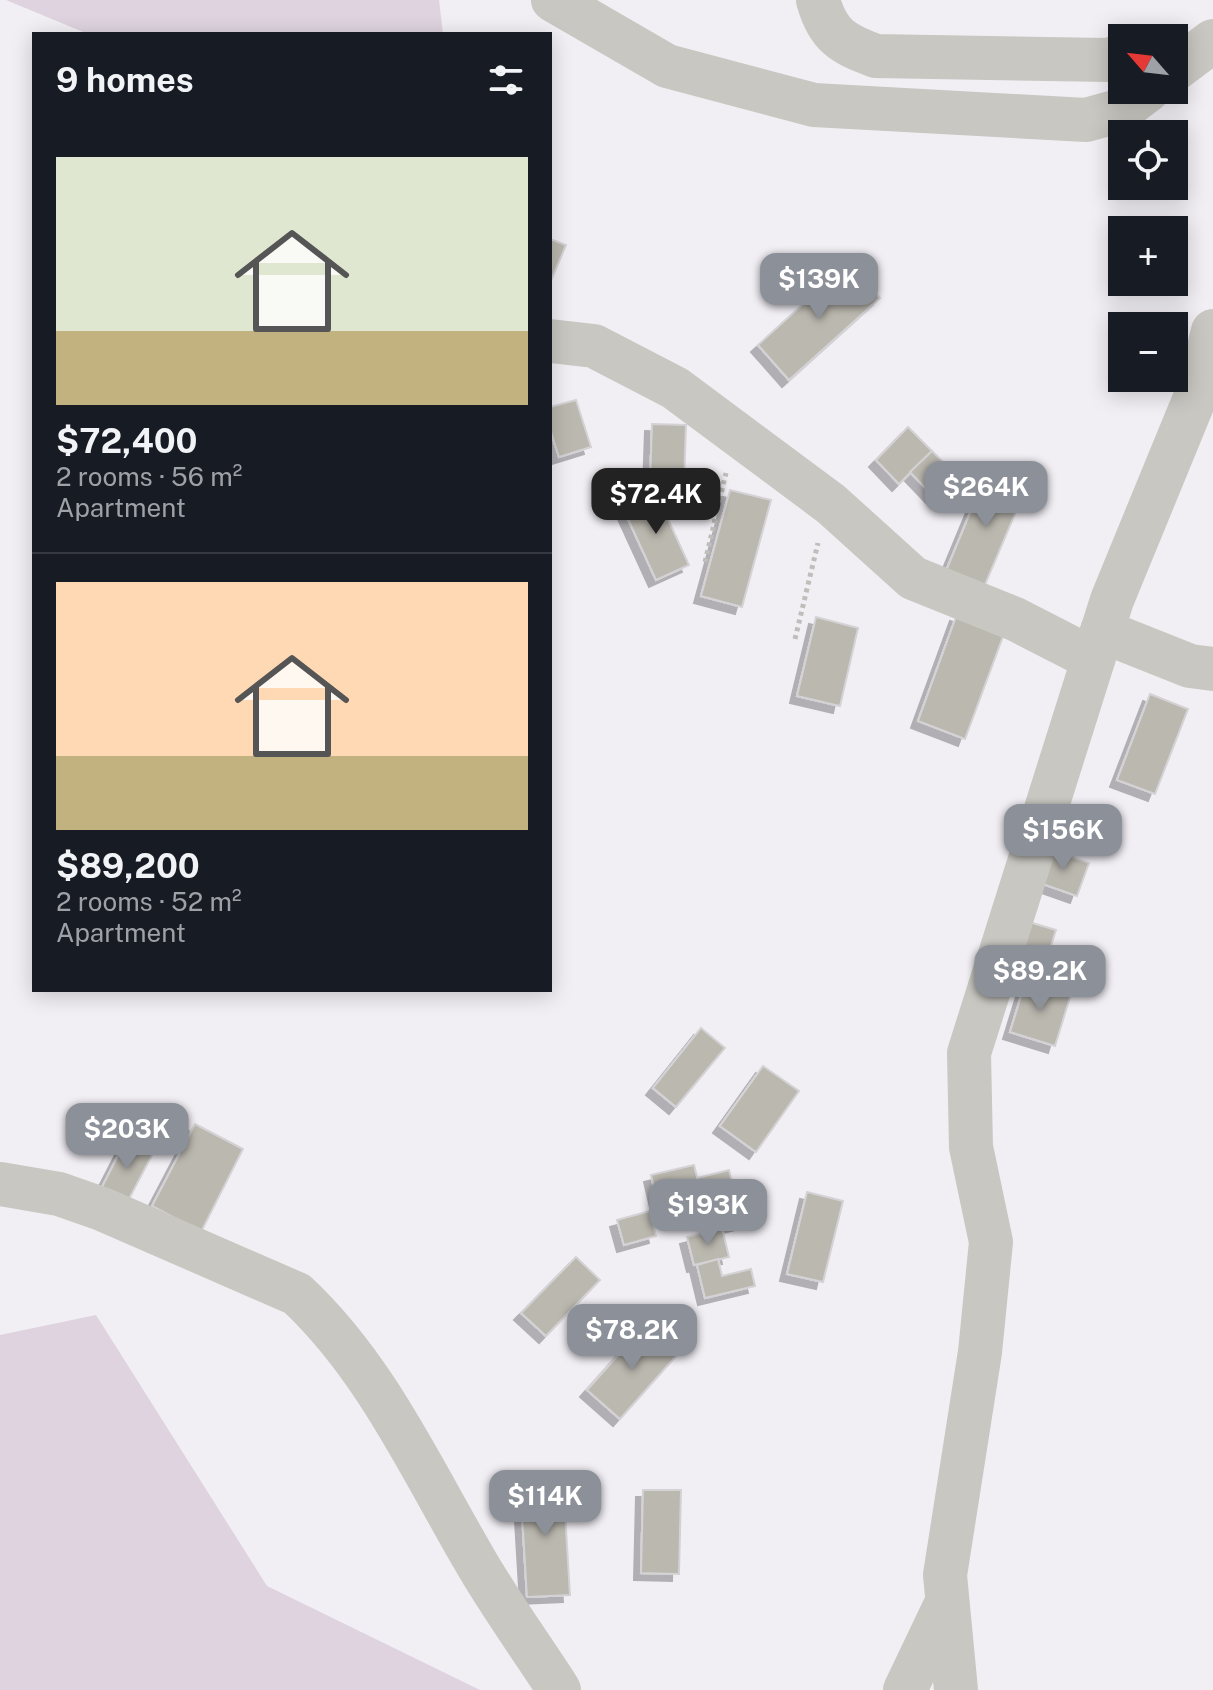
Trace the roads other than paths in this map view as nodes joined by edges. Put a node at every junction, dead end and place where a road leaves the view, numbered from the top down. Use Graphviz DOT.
graph roads {
  1 [pos="553,0"];
  2 [pos="818,0"];
  3 [pos="1213,33"];
  4 [pos="1188,39"];
  5 [pos="1213,41"];
  6 [pos="1108,60"];
  7 [pos="1188,60"];
  8 [pos="1130,104"];
  9 [pos="1213,331"];
  10 [pos="552,341"];
  11 [pos="1098,645"];
  12 [pos="1213,669"];
  13 [pos="0,1184"];
  14 [pos="948,1599"];
  15 [pos="559,1690"];
  16 [pos="905,1690"];
  17 [pos="956,1690"];
  1 -- 8 [label="street"];
  2 -- 6 [label="street"];
  3 -- 4 [label="street"];
  5 -- 7 [label="street"];
  9 -- 11 [label="street"];
  10 -- 11 [label="street"];
  11 -- 12 [label="street"];
  11 -- 14 [label="street"];
  13 -- 15 [label="street"];
  14 -- 16 [label="street"];
  14 -- 17 [label="street"];
}
